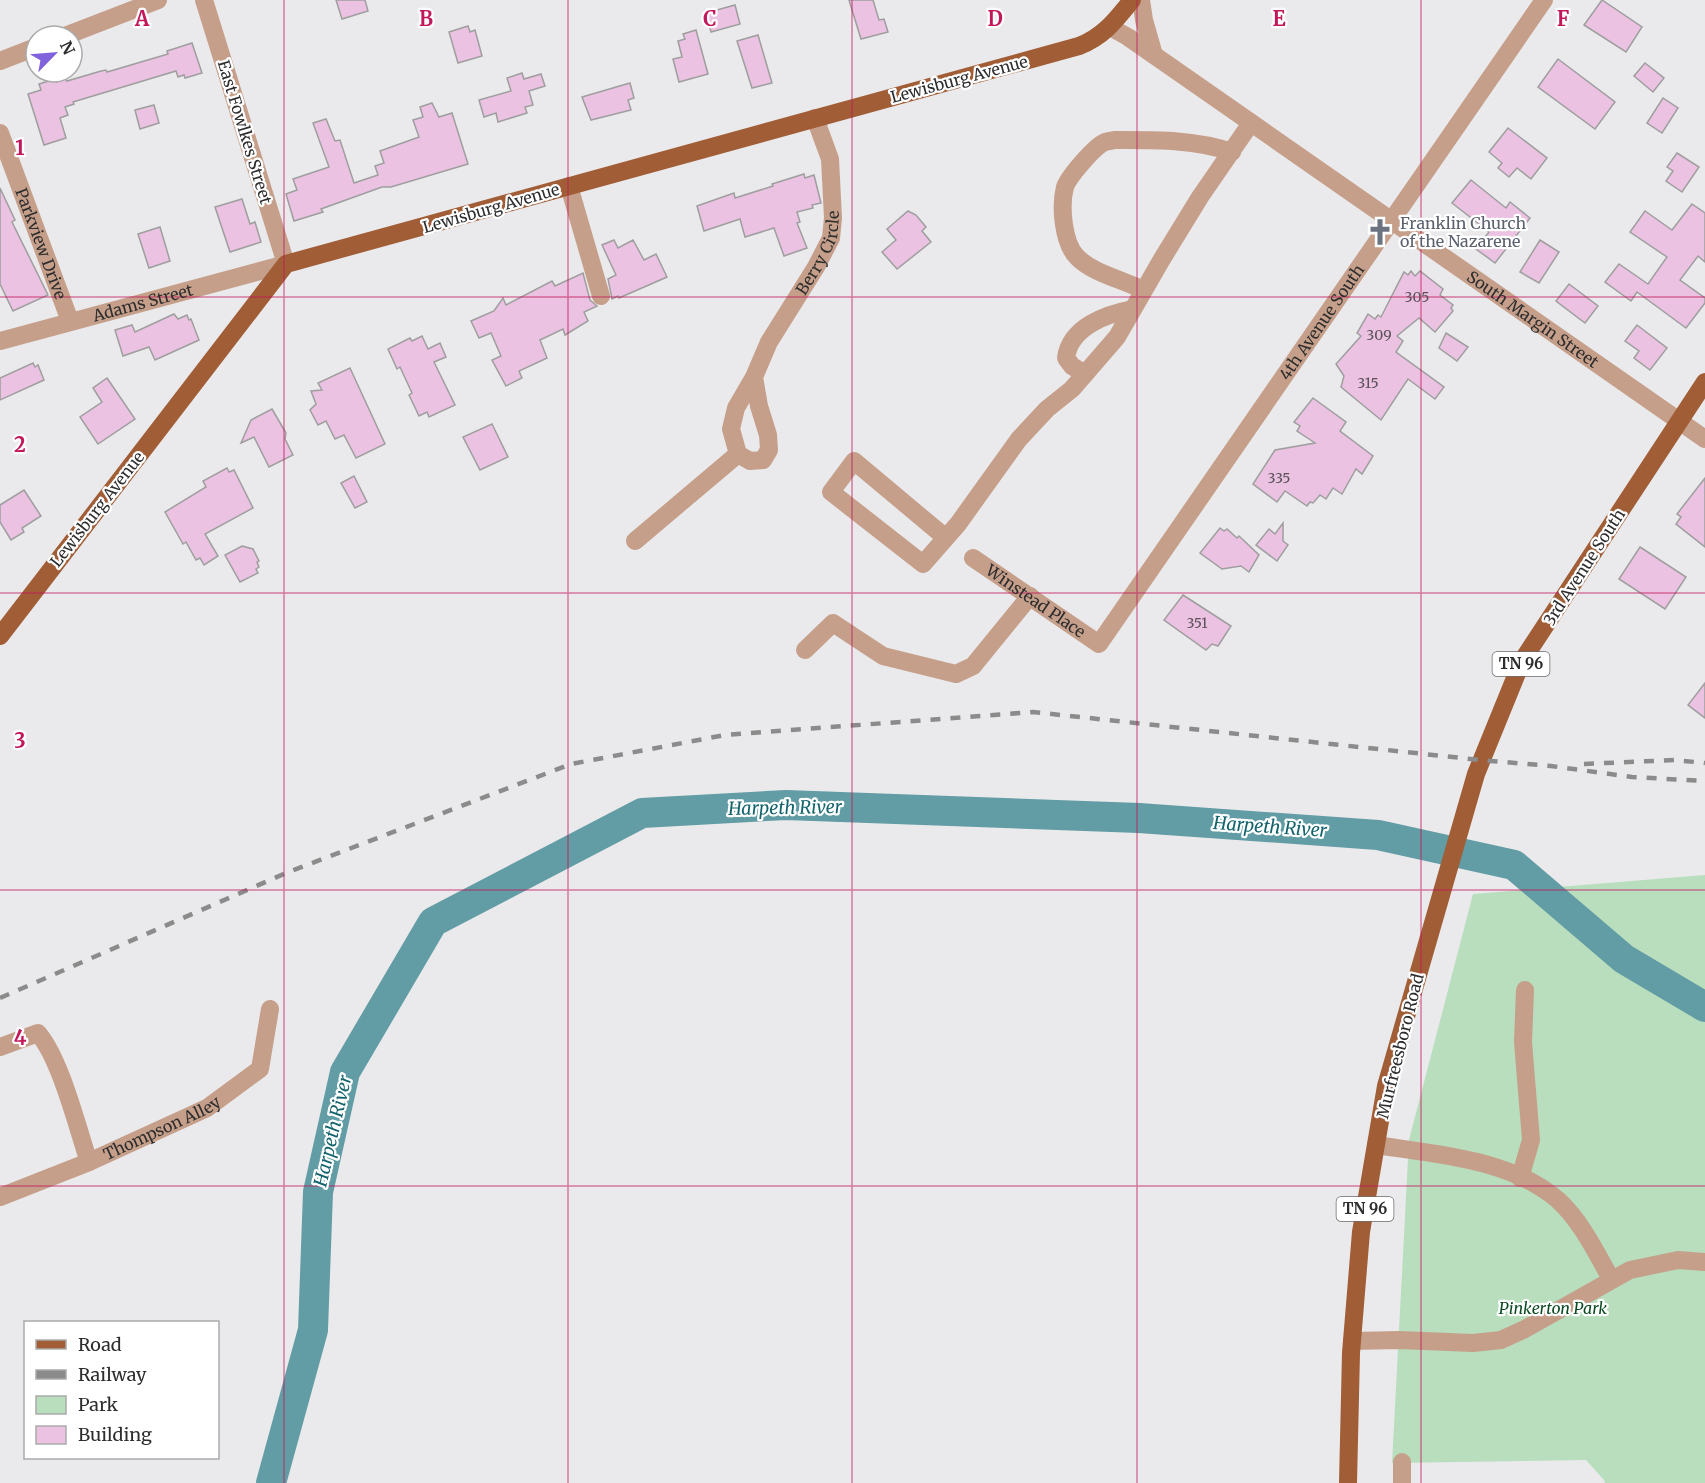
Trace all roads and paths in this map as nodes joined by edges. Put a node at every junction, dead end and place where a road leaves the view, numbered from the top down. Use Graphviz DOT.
graph roads {
  1 [pos="158,0"];
  2 [pos="204,0"];
  3 [pos="1132,0"];
  4 [pos="1141,0"];
  5 [pos="1544,0"];
  6 [pos="1110,27"];
  7 [pos="84,28"];
  8 [pos="24,52"];
  9 [pos="1154,55"];
  10 [pos="0,61"];
  11 [pos="815,118"];
  12 [pos="1251,123"];
  13 [pos="0,133"];
  14 [pos="1232,152"];
  15 [pos="569,186"];
  16 [pos="1393,220"];
  17 [pos="286,264"];
  18 [pos="1143,290"];
  19 [pos="601,296"];
  20 [pos="1132,309"];
  21 [pos="70,321"];
  22 [pos="0,341"];
  23 [pos="1085,374"];
  24 [pos="754,378"];
  25 [pos="1705,382"];
  26 [pos="1679,420"];
  27 [pos="1705,439"];
  28 [pos="738,454"];
  29 [pos="946,538"];
  30 [pos="635,541"];
  31 [pos="973,558"];
  32 [pos="1030,596"];
  33 [pos="0,636"];
  34 [pos="1099,644"];
  35 [pos="805,650"];
  36 [pos="1478,767"];
  37 [pos="1525,990"];
  38 [pos="270,1010"];
  39 [pos="0,1047"];
  40 [pos="1376,1145"];
  41 [pos="89,1162"];
  42 [pos="1520,1178"];
  43 [pos="0,1197"];
  44 [pos="1705,1263"];
  45 [pos="1611,1279"];
  46 [pos="1352,1341"];
  47 [pos="1401,1462"];
  48 [pos="1348,1483"];
  49 [pos="1402,1483"];
  1 -- 7 [label="street"];
  2 -- 17 [label="street, East Fowlkes Street"];
  3 -- 6 [label="main road, Lewisburg Avenue"];
  4 -- 9 [label="street"];
  5 -- 16 [label="street, 4th Avenue South"];
  6 -- 9 [label="street, South Margin Street"];
  6 -- 11 [label="main road, Lewisburg Avenue"];
  8 -- 10 [label="street"];
  9 -- 12 [label="street, South Margin Street"];
  11 -- 15 [label="main road, Lewisburg Avenue"];
  11 -- 24 [label="street, Berry Circle"];
  12 -- 14 [label="street"];
  12 -- 16 [label="street, South Margin Street"];
  13 -- 21 [label="street, Parkview Drive"];
  14 -- 18 [label="street"];
  14 -- 18 [label="street"];
  15 -- 17 [label="main road, Lewisburg Avenue"];
  15 -- 19 [label="street"];
  16 -- 26 [label="street, South Margin Street"];
  16 -- 34 [label="street, 4th Avenue South"];
  17 -- 21 [label="street, Adams Street"];
  17 -- 33 [label="main road, Lewisburg Avenue"];
  18 -- 20 [label="street"];
  20 -- 23 [label="street"];
  20 -- 23 [label="street"];
  21 -- 22 [label="street, Adams Street"];
  23 -- 29 [label="street"];
  24 -- 28 [label="street, Berry Circle"];
  24 -- 28 [label="street"];
  25 -- 26 [label="main road, 3rd Avenue South / TN 96"];
  26 -- 27 [label="street, South Margin Street"];
  26 -- 36 [label="main road, 3rd Avenue South / TN 96"];
  28 -- 30 [label="street"];
  29 -- 29 [label="street"];
  31 -- 32 [label="street, Winstead Place"];
  32 -- 34 [label="street, Winstead Place"];
  32 -- 35 [label="street"];
  36 -- 40 [label="main road, Murfreesboro Road / TN 96"];
  37 -- 42 [label="street"];
  38 -- 41 [label="street, Thompson Alley"];
  39 -- 41 [label="street"];
  40 -- 42 [label="street"];
  40 -- 46 [label="main road, Murfreesboro Road / TN 96"];
  41 -- 43 [label="street, Thompson Alley"];
  42 -- 45 [label="street"];
  44 -- 45 [label="street"];
  45 -- 46 [label="street"];
  46 -- 48 [label="main road, Murfreesboro Road / TN 96"];
  47 -- 49 [label="street"];
}
